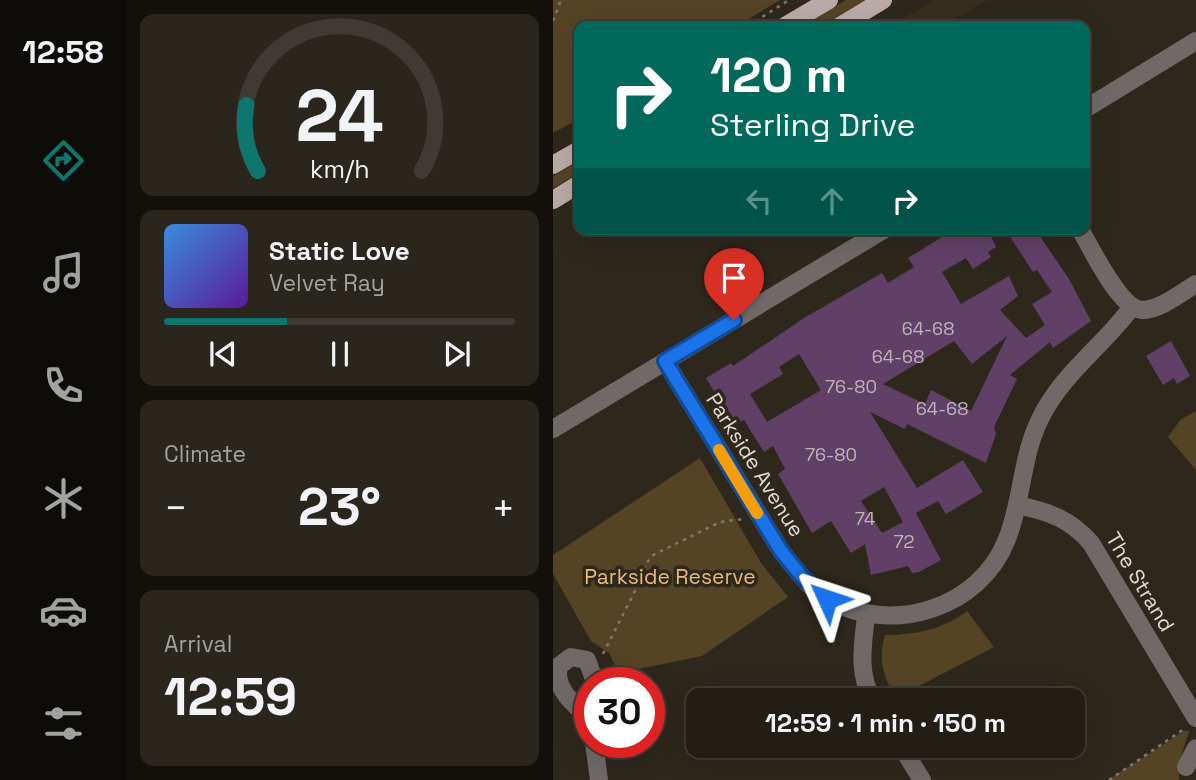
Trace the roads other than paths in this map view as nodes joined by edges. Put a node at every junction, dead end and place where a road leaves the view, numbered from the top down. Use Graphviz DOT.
graph roads {
  1 [pos="829,0"];
  2 [pos="883,0"];
  3 [pos="793,21"];
  4 [pos="848,21"];
  5 [pos="1196,41"];
  6 [pos="1090,106"];
  7 [pos="574,153"];
  8 [pos="553,165"];
  9 [pos="574,187"];
  10 [pos="553,200"];
  11 [pos="875,235"];
  12 [pos="1084,235"];
  13 [pos="1196,284"];
  14 [pos="1132,307"];
  15 [pos="665,361"];
  16 [pos="553,429"];
  17 [pos="1017,505"];
  18 [pos="866,616"];
  19 [pos="590,667"];
  20 [pos="866,688"];
  21 [pos="574,704"];
  22 [pos="1191,724"];
  23 [pos="1196,748"];
  24 [pos="596,758"];
  25 [pos="908,758"];
  26 [pos="1186,767"];
  27 [pos="599,780"];
  28 [pos="922,780"];
  1 -- 3 [label="main road"];
  2 -- 4 [label="main road"];
  5 -- 6 [label="street"];
  7 -- 8 [label="main road"];
  9 -- 10 [label="main road"];
  11 -- 15 [label="street"];
  12 -- 14 [label="street"];
  13 -- 14 [label="street"];
  14 -- 17 [label="street, Parkside Avenue"];
  15 -- 16 [label="street"];
  15 -- 18 [label="street, Parkside Avenue"];
  17 -- 18 [label="street, Parkside Avenue"];
  17 -- 22 [label="street, The Strand"];
  18 -- 20 [label="street"];
  19 -- 21 [label="street"];
  23 -- 26 [label="street"];
  24 -- 27 [label="street"];
  25 -- 28 [label="street"];
}
